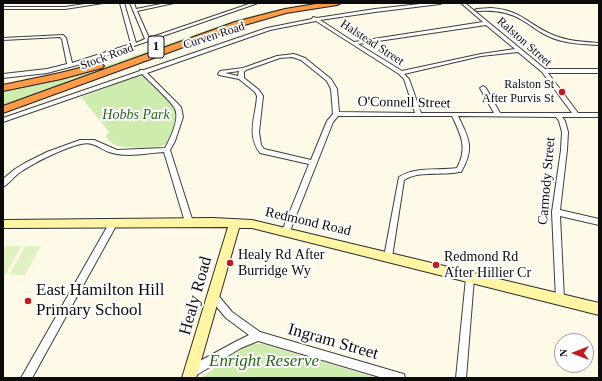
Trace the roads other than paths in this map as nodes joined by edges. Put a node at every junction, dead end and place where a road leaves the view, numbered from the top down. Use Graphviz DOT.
graph roads {
  1 [pos="101,3"];
  2 [pos="122,3"];
  3 [pos="132,3"];
  4 [pos="172,3"];
  5 [pos="256,3"];
  6 [pos="308,3"];
  7 [pos="333,3"];
  8 [pos="337,3"];
  9 [pos="440,3"];
  10 [pos="459,3"];
  11 [pos="463,3"];
  12 [pos="3,8"];
  13 [pos="468,8"];
  14 [pos="136,10"];
  15 [pos="477,10"];
  16 [pos="314,18"];
  17 [pos="488,23"];
  18 [pos="3,39"];
  19 [pos="147,40"];
  20 [pos="354,43"];
  21 [pos="134,44"];
  22 [pos="599,44"];
  23 [pos="519,50"];
  24 [pos="70,65"];
  25 [pos="244,69"];
  26 [pos="142,71"];
  27 [pos="544,71"];
  28 [pos="599,71"];
  29 [pos="401,73"];
  30 [pos="3,76"];
  31 [pos="241,78"];
  32 [pos="3,88"];
  33 [pos="483,88"];
  34 [pos="3,110"];
  35 [pos="336,114"];
  36 [pos="419,115"];
  37 [pos="454,115"];
  38 [pos="498,115"];
  39 [pos="558,115"];
  40 [pos="576,115"];
  41 [pos="599,115"];
  42 [pos="3,120"];
  43 [pos="167,150"];
  44 [pos="313,163"];
  45 [pos="3,184"];
  46 [pos="556,212"];
  47 [pos="114,222"];
  48 [pos="189,222"];
  49 [pos="599,222"];
  50 [pos="235,223"];
  51 [pos="3,224"];
  52 [pos="286,231"];
  53 [pos="388,257"];
  54 [pos="470,278"];
  55 [pos="214,297"];
  56 [pos="560,299"];
  57 [pos="599,309"];
  58 [pos="258,336"];
  59 [pos="190,375"];
  60 [pos="26,378"];
  61 [pos="400,378"];
  62 [pos="461,378"];
  1 -- 12 [label="street"];
  2 -- 21 [label="street"];
  3 -- 14 [label="street"];
  4 -- 14 [label="street"];
  5 -- 19 [label="street"];
  6 -- 32 [label="highway, Stock Road / 1"];
  7 -- 8 [label="highway, Stock Road / 1"];
  7 -- 34 [label="highway, Stock Road / 1"];
  9 -- 16 [label="street, Curven Road"];
  10 -- 13 [label="street, Ralston Street"];
  11 -- 13 [label="street, Ralston Street"];
  13 -- 17 [label="street, Ralston Street"];
  14 -- 19 [label="street"];
  15 -- 22 [label="street"];
  16 -- 20 [label="street, Halstead Street"];
  16 -- 26 [label="street, Curven Road"];
  17 -- 20 [label="street"];
  17 -- 23 [label="street, Ralston Street"];
  18 -- 24 [label="street"];
  19 -- 21 [label="street"];
  20 -- 29 [label="street, Halstead Street"];
  21 -- 24 [label="street"];
  23 -- 27 [label="street, Ralston Street"];
  23 -- 29 [label="street"];
  24 -- 30 [label="street"];
  25 -- 31 [label="street"];
  25 -- 31 [label="street"];
  25 -- 35 [label="street"];
  26 -- 42 [label="street, Curven Road"];
  26 -- 43 [label="street"];
  27 -- 28 [label="street"];
  27 -- 40 [label="street, Ralston Street"];
  29 -- 36 [label="street, Halstead Street"];
  31 -- 44 [label="street"];
  33 -- 38 [label="street"];
  35 -- 36 [label="street, O'Connell Street"];
  35 -- 44 [label="street"];
  36 -- 37 [label="street, O'Connell Street"];
  37 -- 38 [label="street, O'Connell Street"];
  37 -- 53 [label="street"];
  38 -- 39 [label="street, O'Connell Street"];
  39 -- 40 [label="street, O'Connell Street"];
  39 -- 46 [label="street, Carmody Street"];
  40 -- 41 [label="street, O'Connell Street"];
  43 -- 45 [label="street"];
  43 -- 48 [label="street"];
  44 -- 52 [label="street"];
  46 -- 49 [label="street"];
  46 -- 56 [label="street, Carmody Street"];
  47 -- 48 [label="street, Redmond Road"];
  47 -- 51 [label="street, Redmond Road"];
  47 -- 60 [label="street"];
  48 -- 50 [label="street, Redmond Road"];
  50 -- 52 [label="street, Redmond Road"];
  50 -- 55 [label="street, Healy Road"];
  52 -- 53 [label="street, Redmond Road"];
  53 -- 54 [label="street, Redmond Road"];
  54 -- 56 [label="street, Redmond Road"];
  54 -- 62 [label="street"];
  55 -- 58 [label="street, Ingram Street"];
  55 -- 59 [label="street, Healy Road"];
  56 -- 57 [label="street, Redmond Road"];
  58 -- 59 [label="street"];
  58 -- 61 [label="street, Ingram Street"];
}
